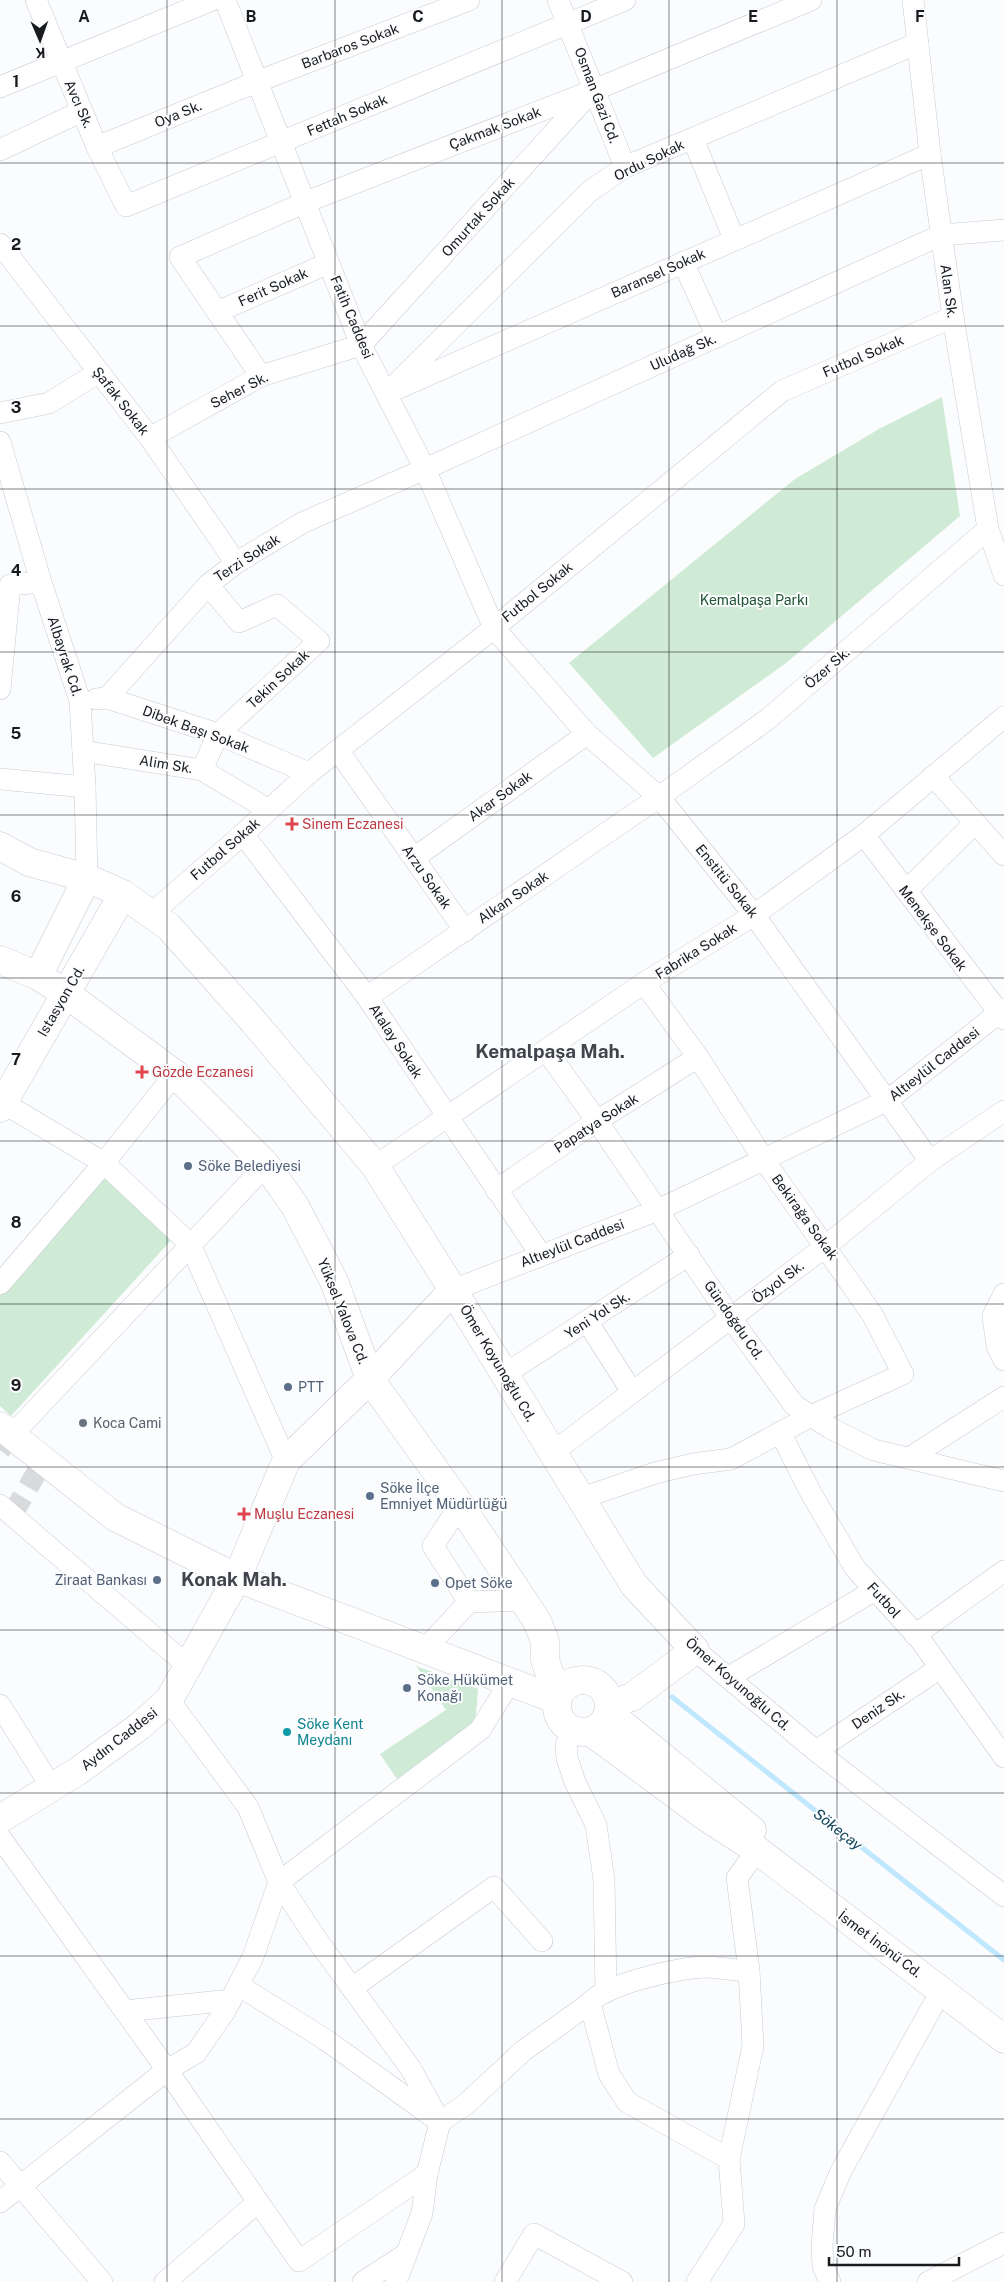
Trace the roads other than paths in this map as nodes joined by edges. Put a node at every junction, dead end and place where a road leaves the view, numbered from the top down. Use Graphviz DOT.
graph roads {
  1 [pos="36,0"];
  2 [pos="212,0"];
  3 [pos="226,0"];
  4 [pos="469,0"];
  5 [pos="558,0"];
  6 [pos="625,0"];
  7 [pos="811,0"];
  8 [pos="914,1"];
  9 [pos="568,23"];
  10 [pos="918,43"];
  11 [pos="61,63"];
  12 [pos="259,81"];
  13 [pos="0,87"];
  14 [pos="594,90"];
  15 [pos="82,110"];
  16 [pos="693,139"];
  17 [pos="282,143"];
  18 [pos="98,146"];
  19 [pos="0,150"];
  20 [pos="930,154"];
  21 [pos="625,168"];
  22 [pos="306,202"];
  23 [pos="126,206"];
  24 [pos="1004,230"];
  25 [pos="941,235"];
  26 [pos="734,239"];
  27 [pos="0,244"];
  28 [pos="683,262"];
  29 [pos="329,263"];
  30 [pos="217,312"];
  31 [pos="953,317"];
  32 [pos="717,337"];
  33 [pos="361,345"];
  34 [pos="99,372"];
  35 [pos="261,376"];
  36 [pos="387,393"];
  37 [pos="0,413"];
  38 [pos="150,438"];
  39 [pos="0,442"];
  40 [pos="425,470"];
  41 [pos="0,489"];
  42 [pos="18,501"];
  43 [pos="988,529"];
  44 [pos="236,563"];
  45 [pos="1004,575"];
  46 [pos="41,582"];
  47 [pos="208,584"];
  48 [pos="5,586"];
  49 [pos="494,628"];
  50 [pos="0,688"];
  51 [pos="107,698"];
  52 [pos="80,701"];
  53 [pos="1004,717"];
  54 [pos="218,734"];
  55 [pos="587,734"];
  56 [pos="338,750"];
  57 [pos="83,751"];
  58 [pos="202,770"];
  59 [pos="309,773"];
  60 [pos="933,776"];
  61 [pos="0,779"];
  62 [pos="85,787"];
  63 [pos="659,797"];
  64 [pos="269,810"];
  65 [pos="975,823"];
  66 [pos="243,834"];
  67 [pos="864,835"];
  68 [pos="0,846"];
  69 [pos="1004,855"];
  70 [pos="414,858"];
  71 [pos="87,878"];
  72 [pos="906,891"];
  73 [pos="123,894"];
  74 [pos="151,914"];
  75 [pos="754,914"];
  76 [pos="465,931"];
  77 [pos="0,960"];
  78 [pos="38,976"];
  79 [pos="644,983"];
  80 [pos="65,993"];
  81 [pos="367,997"];
  82 [pos="1002,1014"];
  83 [pos="546,1050"];
  84 [pos="698,1057"];
  85 [pos="175,1074"];
  86 [pos="888,1100"];
  87 [pos="1,1104"];
  88 [pos="1004,1111"];
  89 [pos="446,1117"];
  90 [pos="597,1121"];
  91 [pos="764,1160"];
  92 [pos="930,1161"];
  93 [pos="104,1163"];
  94 [pos="266,1165"];
  95 [pos="375,1166"];
  96 [pos="496,1190"];
  97 [pos="658,1210"];
  98 [pos="190,1244"];
  99 [pos="826,1246"];
  100 [pos="541,1255"];
  101 [pos="689,1256"];
  102 [pos="0,1284"];
  103 [pos="454,1290"];
  104 [pos="1004,1294"];
  105 [pos="730,1318"];
  106 [pos="587,1321"];
  107 [pos="1004,1360"];
  108 [pos="505,1374"];
  109 [pos="370,1379"];
  110 [pos="632,1392"];
  111 [pos="1004,1397"];
  112 [pos="813,1416"];
  113 [pos="6,1431"];
  114 [pos="780,1432"];
  115 [pos="552,1453"];
  116 [pos="909,1458"];
  117 [pos="286,1461"];
  118 [pos="1004,1481"];
  119 [pos="582,1498"];
  120 [pos="0,1505"];
  121 [pos="460,1505"];
  122 [pos="1004,1572"];
  123 [pos="237,1578"];
  124 [pos="875,1590"];
  125 [pos="523,1600"];
  126 [pos="469,1602"];
  127 [pos="916,1635"];
  128 [pos="424,1650"];
  129 [pos="695,1650"];
  130 [pos="188,1666"];
  131 [pos="940,1668"];
  132 [pos="728,1677"];
  133 [pos="510,1682"];
  134 [pos="561,1694"];
  135 [pos="169,1700"];
  136 [pos="0,1705"];
  137 [pos="610,1708"];
  138 [pos="582,1731"];
  139 [pos="816,1750"];
  140 [pos="1004,1756"];
  141 [pos="52,1788"];
  142 [pos="0,1819"];
  143 [pos="0,1837"];
  144 [pos="759,1844"];
  145 [pos="279,1882"];
  146 [pos="1004,1896"];
  147 [pos="542,1941"];
  148 [pos="749,1971"];
  149 [pos="352,1988"];
  150 [pos="941,1991"];
  151 [pos="234,1993"];
  152 [pos="598,1997"];
  153 [pos="125,2011"];
  154 [pos="1004,2026"];
  155 [pos="1004,2039"];
  156 [pos="167,2070"];
  157 [pos="440,2122"];
  158 [pos="729,2160"];
  159 [pos="0,2162"];
  160 [pos="427,2174"];
  161 [pos="21,2186"];
  162 [pos="0,2202"];
  163 [pos="258,2202"];
  164 [pos="1004,2243"];
  165 [pos="406,2254"];
  166 [pos="102,2282"];
  167 [pos="165,2282"];
  168 [pos="363,2282"];
  169 [pos="396,2282"];
  170 [pos="505,2282"];
  171 [pos="622,2282"];
  172 [pos="697,2282"];
  173 [pos="830,2282"];
  174 [pos="928,2282"];
  1 -- 11 [label="street, Avcı Sk."];
  2 -- 11 [label="street"];
  3 -- 12 [label="street, Fatih Caddesi"];
  4 -- 12 [label="street, Barbaros Sokak"];
  5 -- 9 [label="street, Osman Gazi Cd."];
  6 -- 9 [label="street, Fettah Sokak"];
  7 -- 14 [label="street, Çakmak Sokak"];
  8 -- 10 [label="street, Alan Sk."];
  9 -- 14 [label="street, Osman Gazi Cd."];
  9 -- 17 [label="street, Fettah Sokak"];
  10 -- 16 [label="street, Ordu Sokak"];
  10 -- 20 [label="street, Alan Sk."];
  11 -- 13 [label="street"];
  11 -- 15 [label="street, Avcı Sk."];
  12 -- 17 [label="street, Fatih Caddesi"];
  12 -- 18 [label="street, Oya Sk."];
  14 -- 21 [label="street, Osman Gazi Cd."];
  14 -- 22 [label="street, Çakmak Sokak"];
  14 -- 33 [label="street, Omurtak Sokak"];
  15 -- 18 [label="street, Avcı Sk."];
  15 -- 19 [label="street"];
  16 -- 21 [label="street, Ordu Sokak"];
  16 -- 26 [label="street"];
  17 -- 22 [label="street, Fatih Caddesi"];
  17 -- 23 [label="street, Fettah Sokak"];
  18 -- 23 [label="street, Avcı Sk."];
  20 -- 25 [label="street, Alan Sk."];
  20 -- 26 [label="street, Baransel Sokak"];
  21 -- 36 [label="street, Ordu Sokak"];
  22 -- 29 [label="street, Fatih Caddesi"];
  22 -- 30 [label="street, Çakmak Sokak"];
  24 -- 25 [label="street, Uludağ Sk."];
  25 -- 31 [label="street, Alan Sk."];
  25 -- 32 [label="street, Uludağ Sk."];
  26 -- 28 [label="street, Baransel Sokak"];
  27 -- 34 [label="street, Şafak Sokak"];
  28 -- 32 [label="street"];
  28 -- 36 [label="street, Baransel Sokak"];
  29 -- 30 [label="street, Ferit Sokak"];
  29 -- 33 [label="street, Fatih Caddesi"];
  30 -- 35 [label="street"];
  31 -- 43 [label="street, Alan Sk."];
  31 -- 49 [label="street, Futbol Sokak"];
  32 -- 40 [label="street, Uludağ Sk."];
  33 -- 35 [label="street, Seher Sk."];
  33 -- 36 [label="street, Fatih Caddesi"];
  34 -- 37 [label="street"];
  34 -- 38 [label="street, Şafak Sokak"];
  35 -- 38 [label="street, Seher Sk."];
  36 -- 40 [label="street, Fatih Caddesi"];
  38 -- 44 [label="street, Şafak Sokak"];
  39 -- 42 [label="street, Albayrak Cd."];
  40 -- 44 [label="street, Terzi Sokak"];
  40 -- 49 [label="street, Fatih Caddesi"];
  41 -- 42 [label="street"];
  42 -- 46 [label="street, Albayrak Cd."];
  43 -- 45 [label="street, Alan Sk."];
  43 -- 63 [label="street, Özer Sk."];
  44 -- 47 [label="street, Terzi Sokak"];
  46 -- 48 [label="street"];
  46 -- 52 [label="street, Albayrak Cd."];
  47 -- 51 [label="street, Terzi Sokak"];
  47 -- 54 [label="street, Tekin Sokak"];
  48 -- 50 [label="street"];
  49 -- 55 [label="street, Enstitü Sokak"];
  49 -- 56 [label="street, Futbol Sokak"];
  51 -- 52 [label="street, Dibek Başı Sokak"];
  51 -- 54 [label="street, Dibek Başı Sokak"];
  52 -- 57 [label="street, Albayrak Cd."];
  53 -- 60 [label="street, Fabrika Sokak"];
  54 -- 58 [label="street"];
  54 -- 59 [label="street, Dibek Başı Sokak"];
  55 -- 63 [label="street, Enstitü Sokak"];
  55 -- 70 [label="street, Akar Sokak"];
  56 -- 59 [label="street, Futbol Sokak"];
  56 -- 70 [label="street, Arzu Sokak"];
  57 -- 58 [label="street, Alim Sk."];
  57 -- 62 [label="street, Albayrak Cd."];
  58 -- 64 [label="street, Alim Sk."];
  59 -- 64 [label="street, Futbol Sokak"];
  60 -- 65 [label="street"];
  60 -- 67 [label="street, Fabrika Sokak"];
  61 -- 62 [label="street"];
  62 -- 71 [label="street, Albayrak Cd."];
  63 -- 75 [label="street, Enstitü Sokak"];
  63 -- 76 [label="street, Alkan Sokak"];
  64 -- 66 [label="street, Futbol Sokak"];
  65 -- 69 [label="street"];
  65 -- 72 [label="street"];
  66 -- 74 [label="street, Futbol Sokak"];
  66 -- 81 [label="street, Atalay Sokak"];
  67 -- 72 [label="street, Menekşe Sokak"];
  67 -- 75 [label="street, Fabrika Sokak"];
  68 -- 71 [label="main road, Ömer Koyunoğlu Cd."];
  70 -- 76 [label="street, Arzu Sokak"];
  71 -- 73 [label="main road, Ömer Koyunoğlu Cd."];
  71 -- 78 [label="main road"];
  72 -- 82 [label="street, Menekşe Sokak"];
  73 -- 74 [label="main road, Ömer Koyunoğlu Cd."];
  73 -- 80 [label="main road, Istasyon Cd."];
  74 -- 95 [label="main road, Ömer Koyunoğlu Cd."];
  75 -- 79 [label="street, Fabrika Sokak"];
  75 -- 86 [label="street, Enstitü Sokak"];
  76 -- 81 [label="street, Alkan Sokak"];
  77 -- 78 [label="main road, Yüksel Yalova Cd."];
  78 -- 80 [label="main road, Yüksel Yalova Cd."];
  79 -- 83 [label="street, Fabrika Sokak"];
  79 -- 84 [label="street, Bekirağa Sokak"];
  80 -- 85 [label="main road, Yüksel Yalova Cd."];
  80 -- 87 [label="main road, Istasyon Cd."];
  81 -- 89 [label="street, Atalay Sokak"];
  82 -- 86 [label="street, Altıeylül Caddesi"];
  83 -- 89 [label="street, Fabrika Sokak"];
  83 -- 90 [label="street, Gündoğdu Cd."];
  84 -- 90 [label="street, Papatya Sokak"];
  84 -- 91 [label="street, Bekirağa Sokak"];
  85 -- 93 [label="street"];
  85 -- 94 [label="main road, Yüksel Yalova Cd."];
  86 -- 91 [label="street, Altıeylül Caddesi"];
  86 -- 92 [label="street, Enstitü Sokak"];
  87 -- 93 [label="street"];
  88 -- 92 [label="street, Özyol Sk."];
  89 -- 95 [label="street, Fabrika Sokak"];
  89 -- 96 [label="street, Atalay Sokak"];
  90 -- 96 [label="street, Papatya Sokak"];
  90 -- 97 [label="street, Gündoğdu Cd."];
  91 -- 97 [label="street, Altıeylül Caddesi"];
  91 -- 99 [label="street, Bekirağa Sokak"];
  92 -- 99 [label="street, Özyol Sk."];
  93 -- 98 [label="street"];
  93 -- 102 [label="street"];
  94 -- 98 [label="street"];
  94 -- 109 [label="main road, Yüksel Yalova Cd."];
  95 -- 103 [label="main road, Ömer Koyunoğlu Cd."];
  96 -- 100 [label="street, Atalay Sokak"];
  97 -- 100 [label="street, Altıeylül Caddesi"];
  97 -- 101 [label="street, Gündoğdu Cd."];
  98 -- 113 [label="street"];
  98 -- 117 [label="street"];
  99 -- 105 [label="street, Özyol Sk."];
  99 -- 112 [label="street, Bekirağa Sokak"];
  100 -- 103 [label="street, Altıeylül Caddesi"];
  101 -- 105 [label="street, Gündoğdu Cd."];
  101 -- 106 [label="street, Yeni Yol Sk."];
  103 -- 108 [label="main road, Ömer Koyunoğlu Cd."];
  103 -- 109 [label="main road, Altıeylül Caddesi"];
  104 -- 107 [label="street"];
  105 -- 110 [label="street, Özyol Sk."];
  105 -- 112 [label="street, Gündoğdu Cd."];
  106 -- 108 [label="street, Yeni Yol Sk."];
  106 -- 110 [label="street"];
  108 -- 115 [label="main road, Ömer Koyunoğlu Cd."];
  109 -- 117 [label="main road, Altıeylül Caddesi"];
  109 -- 121 [label="main road, Yüksel Yalova Cd."];
  110 -- 115 [label="street, Özyol Sk."];
  111 -- 116 [label="street"];
  112 -- 114 [label="street"];
  112 -- 116 [label="street, Gündoğdu Cd."];
  113 -- 123 [label="main road"];
  114 -- 119 [label="street"];
  114 -- 124 [label="street, Futbol"];
  115 -- 119 [label="main road, Ömer Koyunoğlu Cd."];
  116 -- 118 [label="street, Gündoğdu Cd."];
  117 -- 123 [label="main road, Altıeylül Caddesi"];
  119 -- 129 [label="main road, Ömer Koyunoğlu Cd."];
  120 -- 130 [label="street"];
  121 -- 125 [label="main road, Yüksel Yalova Cd."];
  121 -- 126 [label="street"];
  122 -- 127 [label="street"];
  123 -- 128 [label="main road"];
  123 -- 130 [label="main road, Aydın Caddesi"];
  124 -- 127 [label="street, Futbol"];
  124 -- 132 [label="street"];
  125 -- 126 [label="street"];
  125 -- 134 [label="main road, Yüksel Yalova Cd."];
  126 -- 128 [label="street"];
  127 -- 131 [label="street, Futbol"];
  128 -- 133 [label="main road"];
  129 -- 132 [label="street, Ömer Koyunoğlu Cd."];
  129 -- 137 [label="main road"];
  130 -- 135 [label="main road, Aydın Caddesi"];
  131 -- 139 [label="street, Deniz Sk."];
  131 -- 140 [label="street, Futbol"];
  132 -- 139 [label="street, Ömer Koyunoğlu Cd."];
  133 -- 134 [label="main road"];
  133 -- 145 [label="street"];
  134 -- 137 [label="main road"];
  134 -- 138 [label="main road"];
  135 -- 141 [label="main road, Aydın Caddesi"];
  135 -- 145 [label="street"];
  136 -- 141 [label="street"];
  137 -- 138 [label="main road"];
  137 -- 144 [label="main road"];
  138 -- 144 [label="main road"];
  138 -- 152 [label="street"];
  139 -- 146 [label="street, Ömer Koyunoğlu Cd."];
  141 -- 142 [label="main road, Aydın Caddesi"];
  143 -- 153 [label="street"];
  144 -- 148 [label="street"];
  144 -- 150 [label="main road, İsmet İnönü Cd."];
  144 -- 154 [label="main road"];
  145 -- 149 [label="street"];
  145 -- 151 [label="street"];
  147 -- 149 [label="street"];
  148 -- 152 [label="street"];
  148 -- 158 [label="street"];
  149 -- 157 [label="street"];
  150 -- 155 [label="main road, İsmet İnönü Cd."];
  150 -- 173 [label="street"];
  151 -- 153 [label="street"];
  151 -- 156 [label="street"];
  151 -- 157 [label="street"];
  152 -- 157 [label="street"];
  152 -- 158 [label="street"];
  153 -- 156 [label="street"];
  156 -- 161 [label="street"];
  156 -- 163 [label="street"];
  157 -- 160 [label="street"];
  158 -- 172 [label="street"];
  159 -- 161 [label="street"];
  160 -- 163 [label="street"];
  160 -- 165 [label="street"];
  161 -- 162 [label="street"];
  161 -- 166 [label="street"];
  163 -- 167 [label="street"];
  164 -- 174 [label="street"];
  165 -- 168 [label="street"];
  165 -- 169 [label="street"];
  170 -- 171 [label="street"];
}
